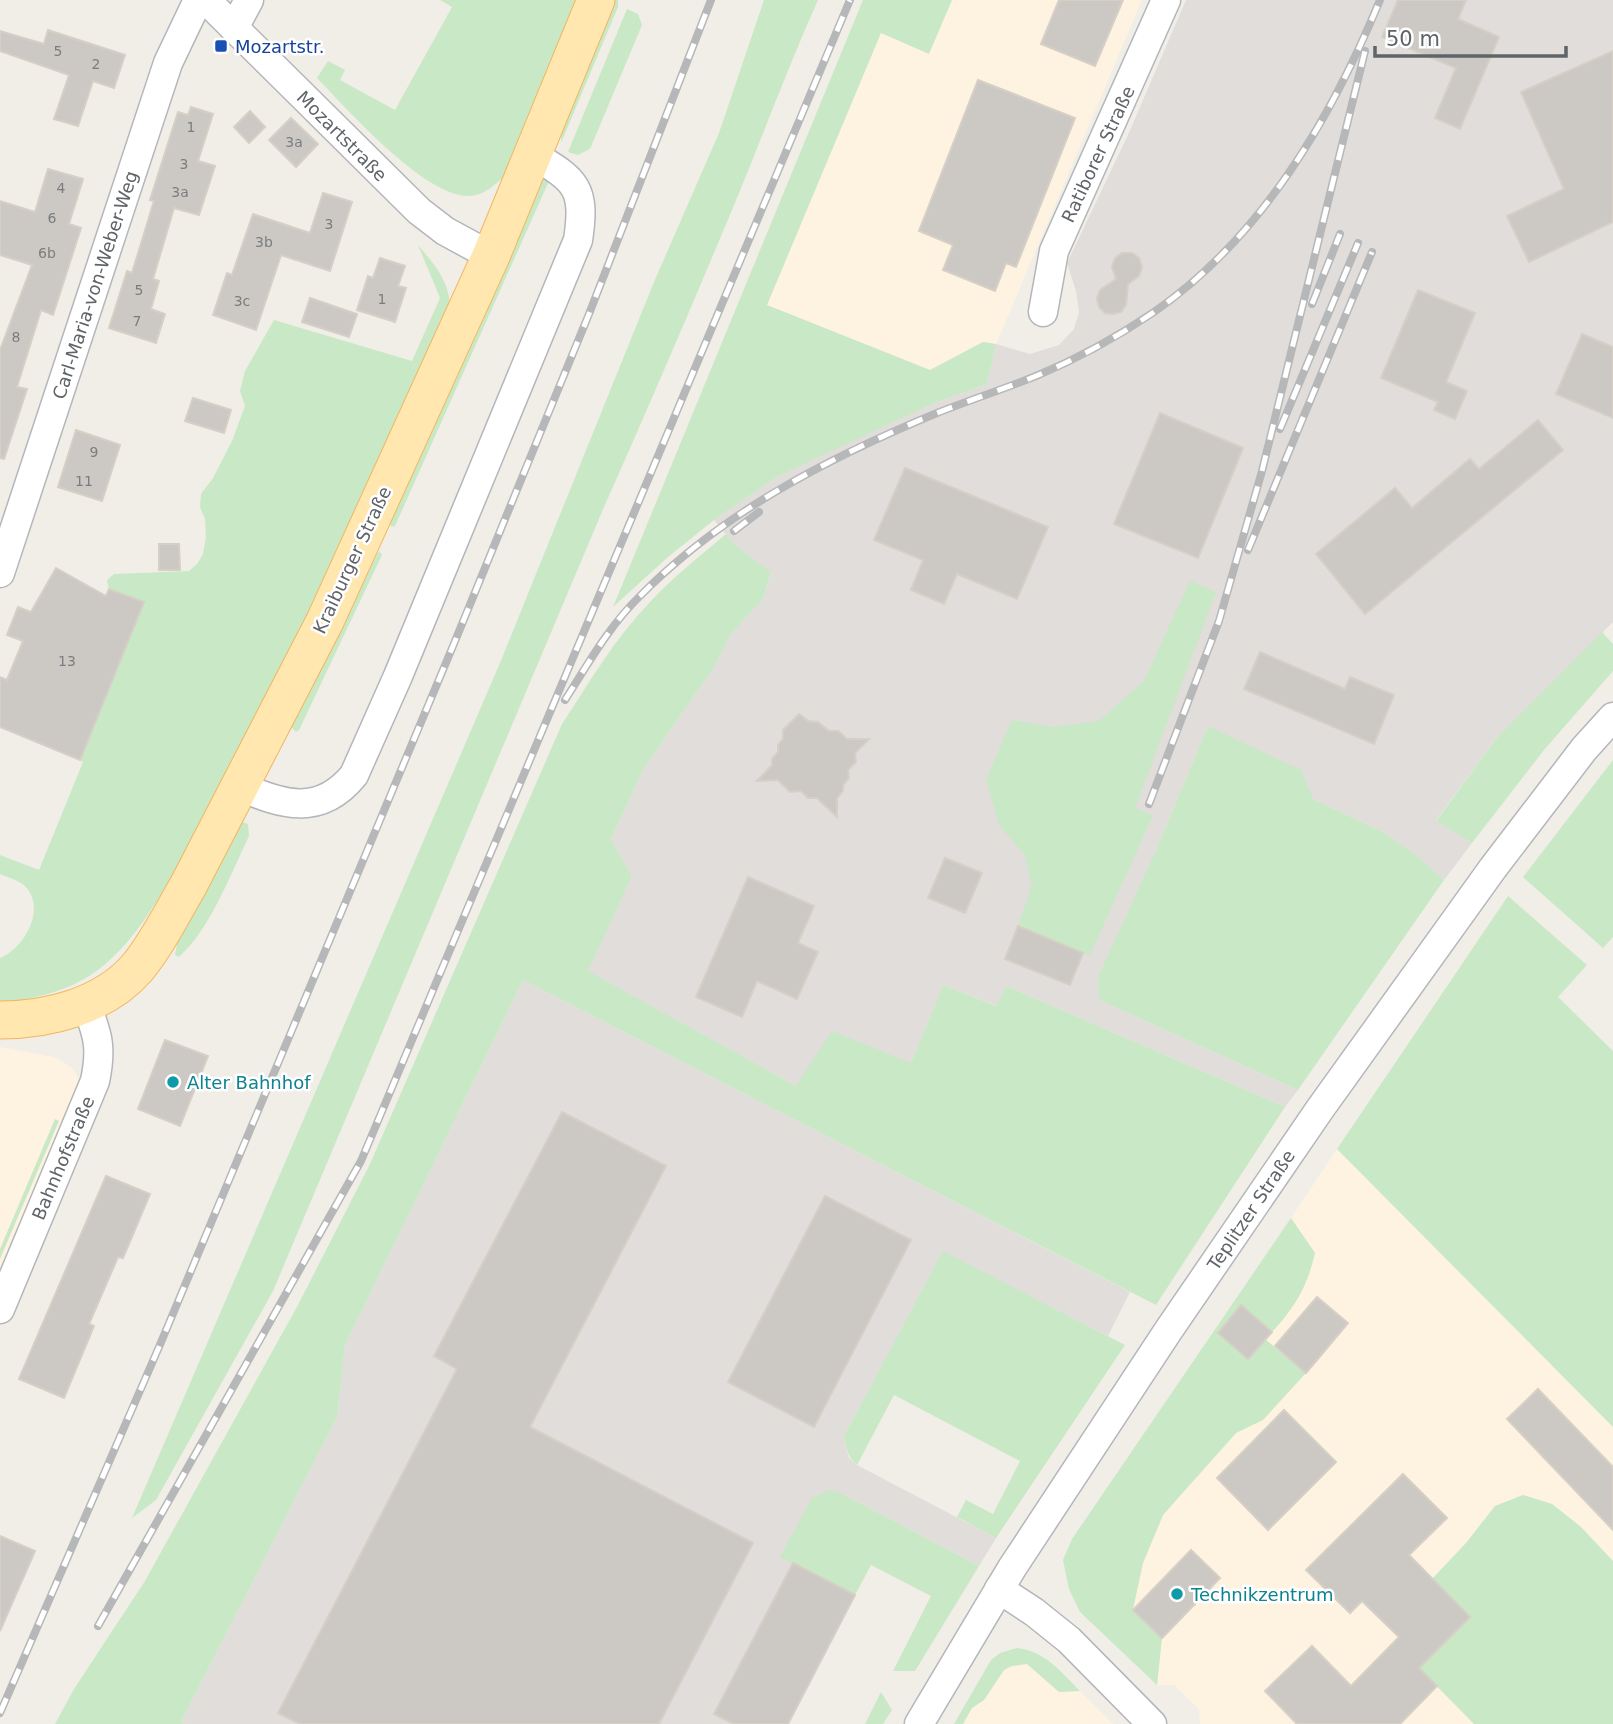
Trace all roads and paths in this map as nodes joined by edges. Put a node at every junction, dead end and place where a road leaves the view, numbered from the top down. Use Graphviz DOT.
graph roads {
  1 [pos="198,0"];
  2 [pos="206,0"];
  3 [pos="249,0"];
  4 [pos="596,0"];
  5 [pos="1166,0"];
  6 [pos="234,28"];
  7 [pos="533,155"];
  8 [pos="491,256"];
  9 [pos="1043,312"];
  10 [pos="0,573"];
  11 [pos="1613,717"];
  12 [pos="239,786"];
  13 [pos="86,1004"];
  14 [pos="0,1020"];
  15 [pos="0,1309"];
  16 [pos="999,1588"];
  17 [pos="919,1724"];
  18 [pos="1152,1724"];
  1 -- 10 [label="street, Carl-Maria-von-Weber-Weg"];
  2 -- 6 [label="street, Mozartstraße"];
  3 -- 6 [label="street"];
  4 -- 7 [label="main road, Kraiburger Straße"];
  5 -- 9 [label="street, Ratiborer Straße"];
  6 -- 8 [label="street, Mozartstraße"];
  7 -- 8 [label="main road, Kraiburger Straße"];
  7 -- 12 [label="street"];
  8 -- 12 [label="main road, Kraiburger Straße"];
  11 -- 16 [label="street, Teplitzer Straße"];
  12 -- 13 [label="main road, Kraiburger Straße"];
  13 -- 14 [label="main road, Kraiburger Straße"];
  13 -- 15 [label="street, Bahnhofstraße"];
  16 -- 17 [label="street, Teplitzer Straße"];
  16 -- 18 [label="street"];
}
